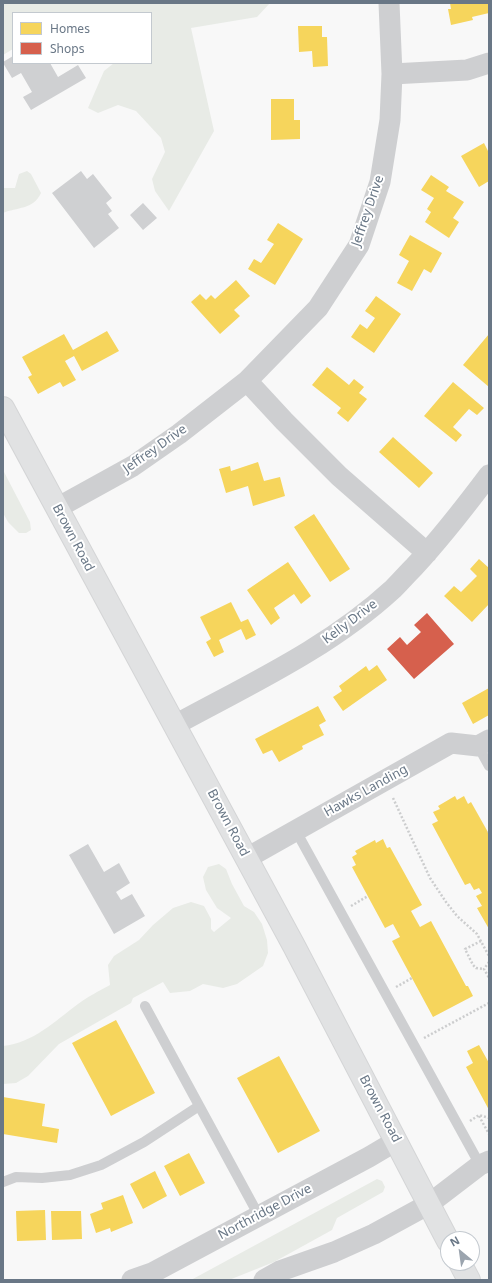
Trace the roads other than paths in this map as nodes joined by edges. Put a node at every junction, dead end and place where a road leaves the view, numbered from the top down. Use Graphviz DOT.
graph roads {
  1 [pos="389,3"];
  2 [pos="489,63"];
  3 [pos="392,74"];
  4 [pos="246,381"];
  5 [pos="3,408"];
  6 [pos="489,475"];
  7 [pos="57,508"];
  8 [pos="427,553"];
  9 [pos="174,725"];
  10 [pos="484,743"];
  11 [pos="489,766"];
  12 [pos="296,831"];
  13 [pos="247,858"];
  14 [pos="145,1006"];
  15 [pos="199,1106"];
  16 [pos="396,1141"];
  17 [pos="484,1163"];
  18 [pos="3,1182"];
  19 [pos="429,1204"];
  20 [pos="259,1216"];
  21 [pos="443,1231"];
  22 [pos="464,1271"];
  23 [pos="132,1280"];
  24 [pos="264,1280"];
  25 [pos="469,1280"];
  1 -- 3 [label="street, Jeffrey Drive"];
  2 -- 3 [label="street"];
  3 -- 4 [label="street, Jeffrey Drive"];
  4 -- 7 [label="street, Jeffrey Drive"];
  4 -- 8 [label="street"];
  5 -- 7 [label="street, Brown Road"];
  6 -- 8 [label="street, Kelly Drive"];
  7 -- 9 [label="street, Brown Road"];
  8 -- 9 [label="street, Kelly Drive"];
  9 -- 13 [label="street, Brown Road"];
  10 -- 11 [label="lane"];
  10 -- 12 [label="street, Hawks Landing"];
  12 -- 13 [label="street, Hawks Landing"];
  12 -- 17 [label="lane"];
  13 -- 16 [label="street, Brown Road"];
  14 -- 15 [label="lane"];
  15 -- 18 [label="lane"];
  15 -- 20 [label="lane"];
  16 -- 19 [label="street, Brown Road"];
  16 -- 20 [label="street, Northridge Drive"];
  17 -- 19 [label="street"];
  19 -- 21 [label="street, Brown Road"];
  19 -- 24 [label="street"];
  20 -- 23 [label="street, Northridge Drive"];
  22 -- 25 [label="street"];
}
